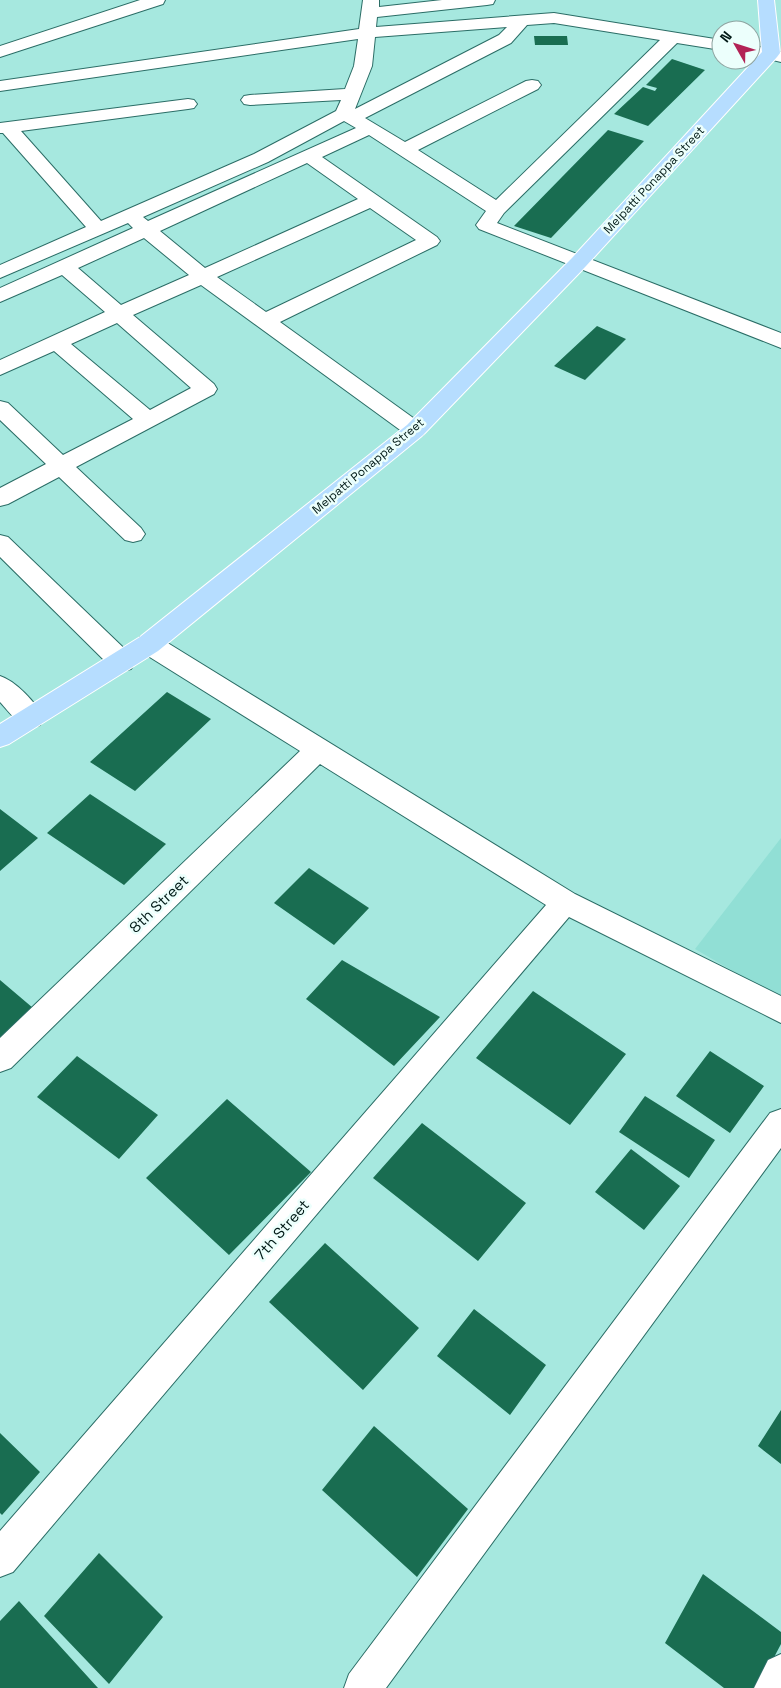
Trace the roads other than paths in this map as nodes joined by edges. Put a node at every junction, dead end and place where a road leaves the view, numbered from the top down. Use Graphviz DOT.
graph roads {
  1 [pos="157,0"];
  2 [pos="487,0"];
  3 [pos="536,0"];
  4 [pos="766,0"];
  5 [pos="371,6"];
  6 [pos="532,20"];
  7 [pos="367,33"];
  8 [pos="673,37"];
  9 [pos="711,43"];
  10 [pos="0,52"];
  11 [pos="768,53"];
  12 [pos="532,85"];
  13 [pos="0,86"];
  14 [pos="352,94"];
  15 [pos="250,100"];
  16 [pos="188,104"];
  17 [pos="348,116"];
  18 [pos="4,128"];
  19 [pos="370,128"];
  20 [pos="404,150"];
  21 [pos="309,156"];
  22 [pos="372,200"];
  23 [pos="497,209"];
  24 [pos="129,216"];
  25 [pos="98,229"];
  26 [pos="147,230"];
  27 [pos="579,262"];
  28 [pos="65,267"];
  29 [pos="0,272"];
  30 [pos="204,277"];
  31 [pos="0,296"];
  32 [pos="118,313"];
  33 [pos="265,322"];
  34 [pos="781,341"];
  35 [pos="56,342"];
  36 [pos="0,368"];
  37 [pos="0,408"];
  38 [pos="148,420"];
  39 [pos="414,430"];
  40 [pos="61,466"];
  41 [pos="0,498"];
  42 [pos="133,534"];
  43 [pos="0,543"];
  44 [pos="148,644"];
  45 [pos="122,662"];
  46 [pos="0,686"];
  47 [pos="31,718"];
  48 [pos="0,737"];
  49 [pos="318,750"];
  50 [pos="565,902"];
  51 [pos="781,1010"];
  52 [pos="0,1058"];
  53 [pos="781,1123"];
  54 [pos="0,1559"];
  55 [pos="781,1673"];
  56 [pos="363,1688"];
  57 [pos="773,1688"];
  1 -- 10 [label="street"];
  2 -- 5 [label="street"];
  3 -- 6 [label="street"];
  4 -- 11 [label="main road"];
  5 -- 7 [label="street"];
  6 -- 7 [label="street"];
  6 -- 8 [label="street"];
  6 -- 17 [label="street"];
  7 -- 13 [label="street"];
  7 -- 14 [label="street"];
  8 -- 9 [label="street"];
  8 -- 23 [label="street"];
  11 -- 27 [label="main road, Melpatti Ponappa Street"];
  12 -- 20 [label="street"];
  14 -- 15 [label="street"];
  14 -- 17 [label="street"];
  16 -- 18 [label="street"];
  17 -- 19 [label="street"];
  17 -- 24 [label="street"];
  18 -- 25 [label="street"];
  19 -- 20 [label="street"];
  19 -- 21 [label="street"];
  20 -- 23 [label="street"];
  21 -- 22 [label="street"];
  21 -- 26 [label="street"];
  22 -- 30 [label="street"];
  22 -- 33 [label="street"];
  23 -- 27 [label="street"];
  24 -- 25 [label="street"];
  24 -- 26 [label="street"];
  25 -- 29 [label="street"];
  26 -- 28 [label="street"];
  26 -- 30 [label="street"];
  27 -- 34 [label="street"];
  27 -- 39 [label="main road, Melpatti Ponappa Street"];
  28 -- 31 [label="street"];
  28 -- 32 [label="street"];
  30 -- 32 [label="street"];
  30 -- 33 [label="street"];
  32 -- 35 [label="street"];
  32 -- 38 [label="street"];
  33 -- 39 [label="street"];
  35 -- 36 [label="street"];
  35 -- 38 [label="street"];
  37 -- 40 [label="street"];
  38 -- 40 [label="street"];
  39 -- 44 [label="main road, Melpatti Ponappa Street"];
  40 -- 41 [label="street"];
  40 -- 42 [label="street"];
  43 -- 45 [label="street"];
  44 -- 45 [label="main road, Melpatti Ponappa Street"];
  44 -- 49 [label="street"];
  45 -- 47 [label="main road, Melpatti Ponappa Street"];
  46 -- 47 [label="street"];
  47 -- 48 [label="main road, Melpatti Ponappa Street"];
  49 -- 50 [label="street"];
  49 -- 52 [label="street, 8th Street"];
  50 -- 51 [label="street"];
  50 -- 54 [label="street, 7th Street"];
  53 -- 56 [label="street"];
  55 -- 57 [label="street"];
}
